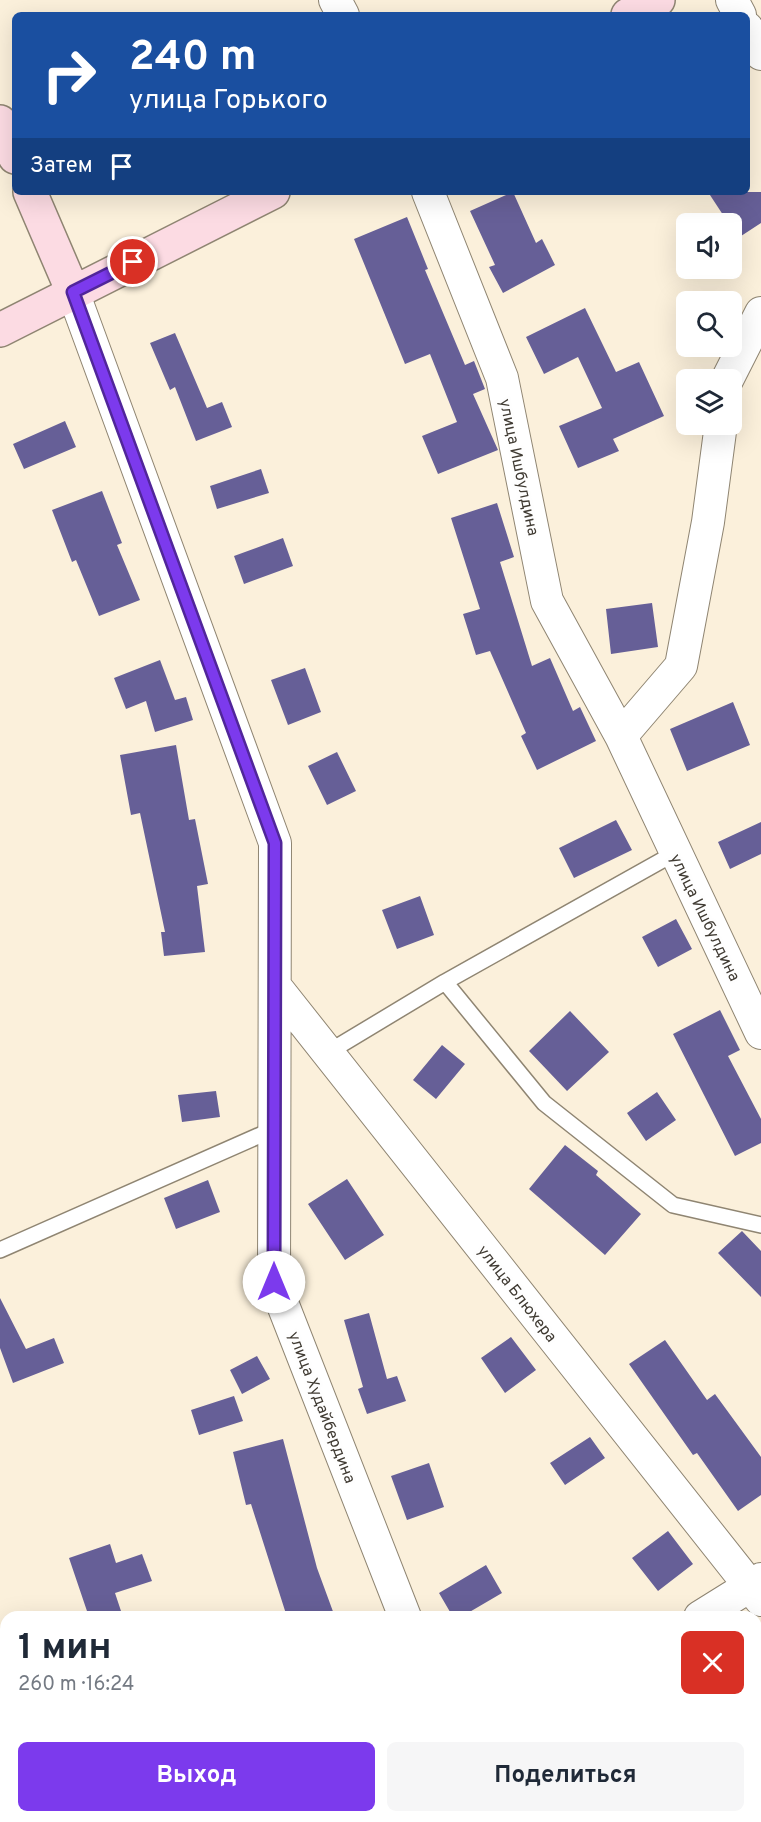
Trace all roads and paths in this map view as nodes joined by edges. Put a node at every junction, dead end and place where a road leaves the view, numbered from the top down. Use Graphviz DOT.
graph roads {
  1 [pos="658,0"];
  2 [pos="634,12"];
  3 [pos="750,34"];
  4 [pos="761,54"];
  5 [pos="0,122"];
  6 [pos="12,150"];
  7 [pos="31,195"];
  8 [pos="267,195"];
  9 [pos="429,195"];
  10 [pos="73,292"];
  11 [pos="761,313"];
  12 [pos="0,330"];
  13 [pos="733,369"];
  14 [pos="720,435"];
  15 [pos="621,736"];
  16 [pos="675,853"];
  17 [pos="445,982"];
  18 [pos="275,986"];
  19 [pos="761,1033"];
  20 [pos="327,1053"];
  21 [pos="274,1129"];
  22 [pos="761,1225"];
  23 [pos="0,1250"];
  24 [pos="757,1588"];
  25 [pos="403,1611"];
  26 [pos="712,1611"];
  1 -- 2 [label="main road"];
  3 -- 4 [label="street"];
  5 -- 6 [label="main road"];
  7 -- 10 [label="main road, улица Худайбердина"];
  8 -- 10 [label="main road"];
  9 -- 15 [label="street, улица Ишбулдина"];
  10 -- 12 [label="main road"];
  10 -- 18 [label="street, улица Худайбердина"];
  11 -- 13 [label="street"];
  14 -- 15 [label="street"];
  15 -- 16 [label="street, улица Ишбулдина"];
  16 -- 17 [label="lane"];
  16 -- 19 [label="street, улица Ишбулдина"];
  17 -- 20 [label="lane"];
  17 -- 22 [label="lane"];
  18 -- 20 [label="street, улица Блюхера"];
  18 -- 21 [label="street, улица Худайбердина"];
  20 -- 24 [label="street, улица Блюхера"];
  21 -- 23 [label="lane"];
  21 -- 25 [label="street, улица Худайбердина"];
  24 -- 26 [label="street"];
}
